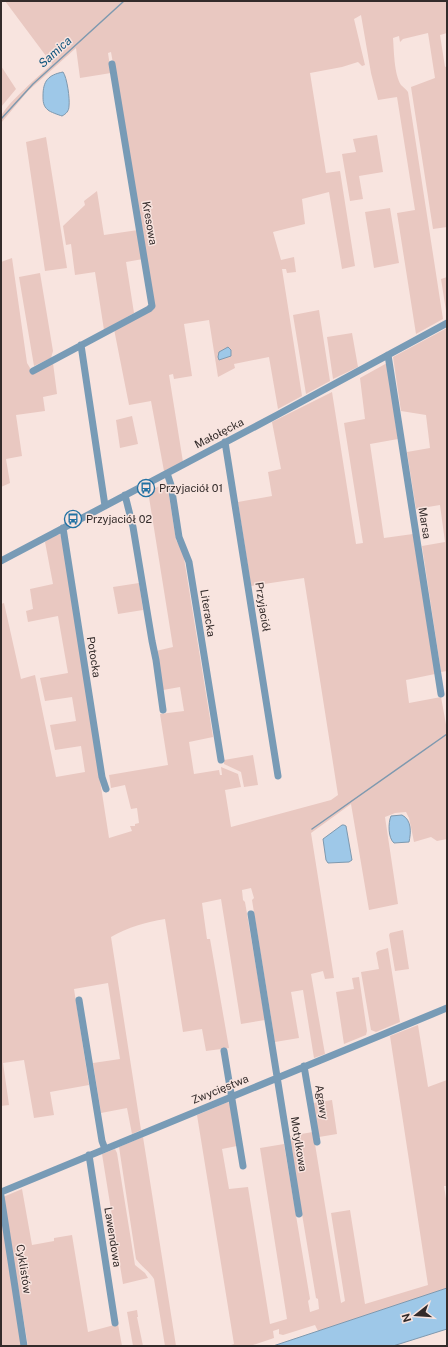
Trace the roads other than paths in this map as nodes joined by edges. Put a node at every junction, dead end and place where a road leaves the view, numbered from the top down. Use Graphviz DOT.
graph roads {
  1 [pos="112,64"];
  2 [pos="447,323"];
  3 [pos="81,345"];
  4 [pos="388,355"];
  5 [pos="33,371"];
  6 [pos="225,442"];
  7 [pos="166,473"];
  8 [pos="125,495"];
  9 [pos="105,506"];
  10 [pos="63,528"];
  11 [pos="1,561"];
  12 [pos="441,694"];
  13 [pos="163,710"];
  14 [pos="221,760"];
  15 [pos="278,776"];
  16 [pos="106,789"];
  17 [pos="251,914"];
  18 [pos="79,1000"];
  19 [pos="447,1008"];
  20 [pos="224,1051"];
  21 [pos="304,1066"];
  22 [pos="277,1078"];
  23 [pos="232,1096"];
  24 [pos="317,1142"];
  25 [pos="105,1149"];
  26 [pos="89,1155"];
  27 [pos="243,1166"];
  28 [pos="1,1192"];
  29 [pos="1,1196"];
  30 [pos="299,1214"];
  31 [pos="115,1323"];
  32 [pos="24,1346"];
  1 -- 3 [label="street, Kresowa"];
  2 -- 4 [label="street, Małołęcka"];
  3 -- 5 [label="street, Kresowa"];
  3 -- 9 [label="street"];
  4 -- 6 [label="street, Małołęcka"];
  4 -- 12 [label="street, Marsa"];
  6 -- 7 [label="street, Małołęcka"];
  6 -- 15 [label="street, Przyjaciół"];
  7 -- 8 [label="street, Małołęcka"];
  7 -- 14 [label="street, Literacka"];
  8 -- 9 [label="street, Małołęcka"];
  8 -- 13 [label="street"];
  9 -- 10 [label="street, Małołęcka"];
  10 -- 11 [label="street, Małołęcka"];
  10 -- 16 [label="street, Potocka"];
  17 -- 22 [label="street, Motylkowa"];
  18 -- 25 [label="street"];
  19 -- 21 [label="street, Zwycięstwa"];
  20 -- 23 [label="street"];
  21 -- 22 [label="street, Zwycięstwa"];
  21 -- 24 [label="street, Agawy"];
  22 -- 23 [label="street, Zwycięstwa"];
  22 -- 30 [label="street, Motylkowa"];
  23 -- 25 [label="street, Zwycięstwa"];
  23 -- 27 [label="street"];
  25 -- 26 [label="street, Zwycięstwa"];
  26 -- 28 [label="street, Zwycięstwa"];
  26 -- 31 [label="street, Lawendowa"];
  29 -- 32 [label="street, Cyklistów"];
}
